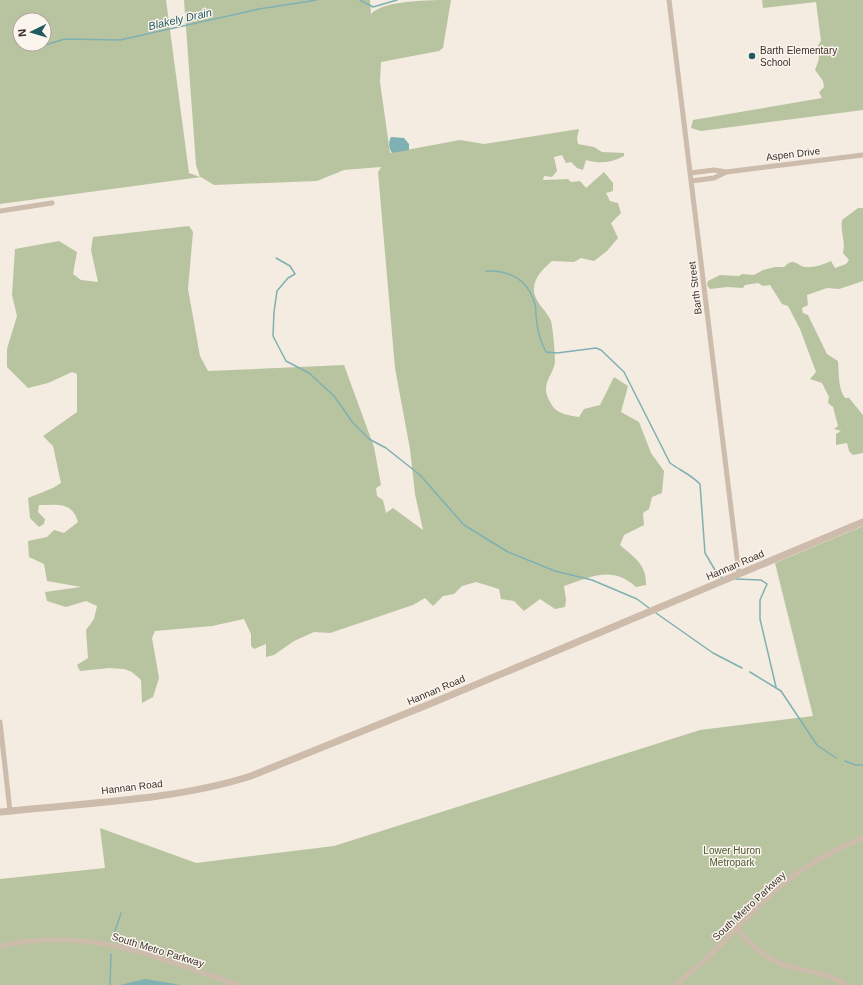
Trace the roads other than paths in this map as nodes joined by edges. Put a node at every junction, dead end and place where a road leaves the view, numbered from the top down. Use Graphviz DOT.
graph roads {
  1 [pos="669,0"];
  2 [pos="863,155"];
  3 [pos="726,172"];
  4 [pos="690,173"];
  5 [pos="691,181"];
  6 [pos="52,203"];
  7 [pos="0,211"];
  8 [pos="863,522"];
  9 [pos="739,574"];
  10 [pos="0,722"];
  11 [pos="10,811"];
  12 [pos="0,812"];
  13 [pos="863,838"];
  14 [pos="737,929"];
  15 [pos="0,946"];
  16 [pos="238,985"];
  17 [pos="675,985"];
  18 [pos="846,985"];
  1 -- 4 [label="street, Barth Street"];
  2 -- 3 [label="street, Aspen Drive"];
  3 -- 4 [label="street, Aspen Drive"];
  3 -- 5 [label="street, Aspen Drive"];
  4 -- 5 [label="street, Barth Street"];
  5 -- 9 [label="street, Barth Street"];
  6 -- 7 [label="street"];
  8 -- 9 [label="street, Hannan Road"];
  9 -- 11 [label="street, Hannan Road"];
  10 -- 11 [label="street"];
  11 -- 12 [label="street, Hannan Road"];
  13 -- 14 [label="street, South Metro Parkway"];
  14 -- 17 [label="street, South Metro Parkway"];
  14 -- 18 [label="street"];
  15 -- 16 [label="street, South Metro Parkway"];
}
